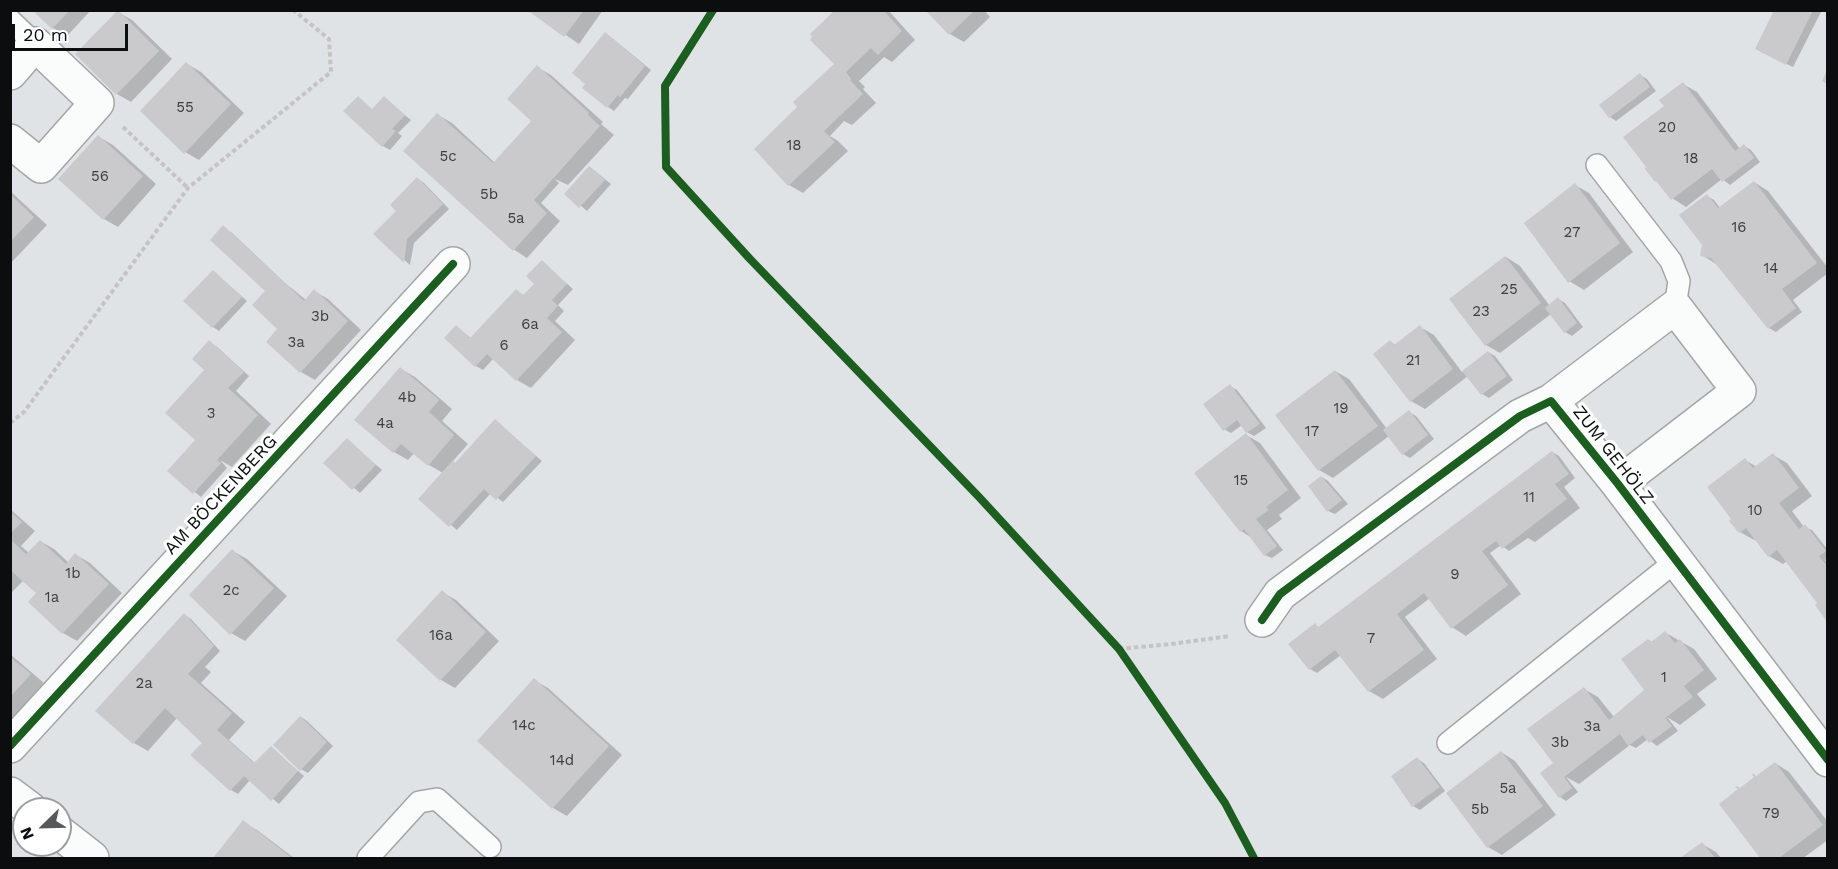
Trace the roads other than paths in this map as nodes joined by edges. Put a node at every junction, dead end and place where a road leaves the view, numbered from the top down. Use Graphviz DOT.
graph roads {
  1 [pos="10,21"];
  2 [pos="35,44"];
  3 [pos="10,73"];
  4 [pos="10,141"];
  5 [pos="1597,165"];
  6 [pos="453,264"];
  7 [pos="1675,307"];
  8 [pos="1551,401"];
  9 [pos="1618,484"];
  10 [pos="1676,561"];
  11 [pos="1262,620"];
  12 [pos="1448,743"];
  13 [pos="10,746"];
  14 [pos="1827,760"];
  15 [pos="72,842"];
  16 [pos="490,847"];
  17 [pos="92,858"];
  18 [pos="368,858"];
  1 -- 2 [label="lane"];
  2 -- 3 [label="street"];
  2 -- 4 [label="street"];
  5 -- 7 [label="lane"];
  6 -- 13 [label="street, AM BÖCKENBERG"];
  7 -- 8 [label="street, ZUM GEHÖLZ"];
  7 -- 9 [label="street, ZUM GEHÖLZ"];
  8 -- 9 [label="street, ZUM GEHÖLZ"];
  8 -- 11 [label="street, ZUM GEHÖLZ"];
  9 -- 10 [label="street, ZUM GEHÖLZ"];
  10 -- 12 [label="lane"];
  10 -- 14 [label="street, ZUM GEHÖLZ"];
  15 -- 17 [label="street"];
  16 -- 18 [label="lane"];
}
